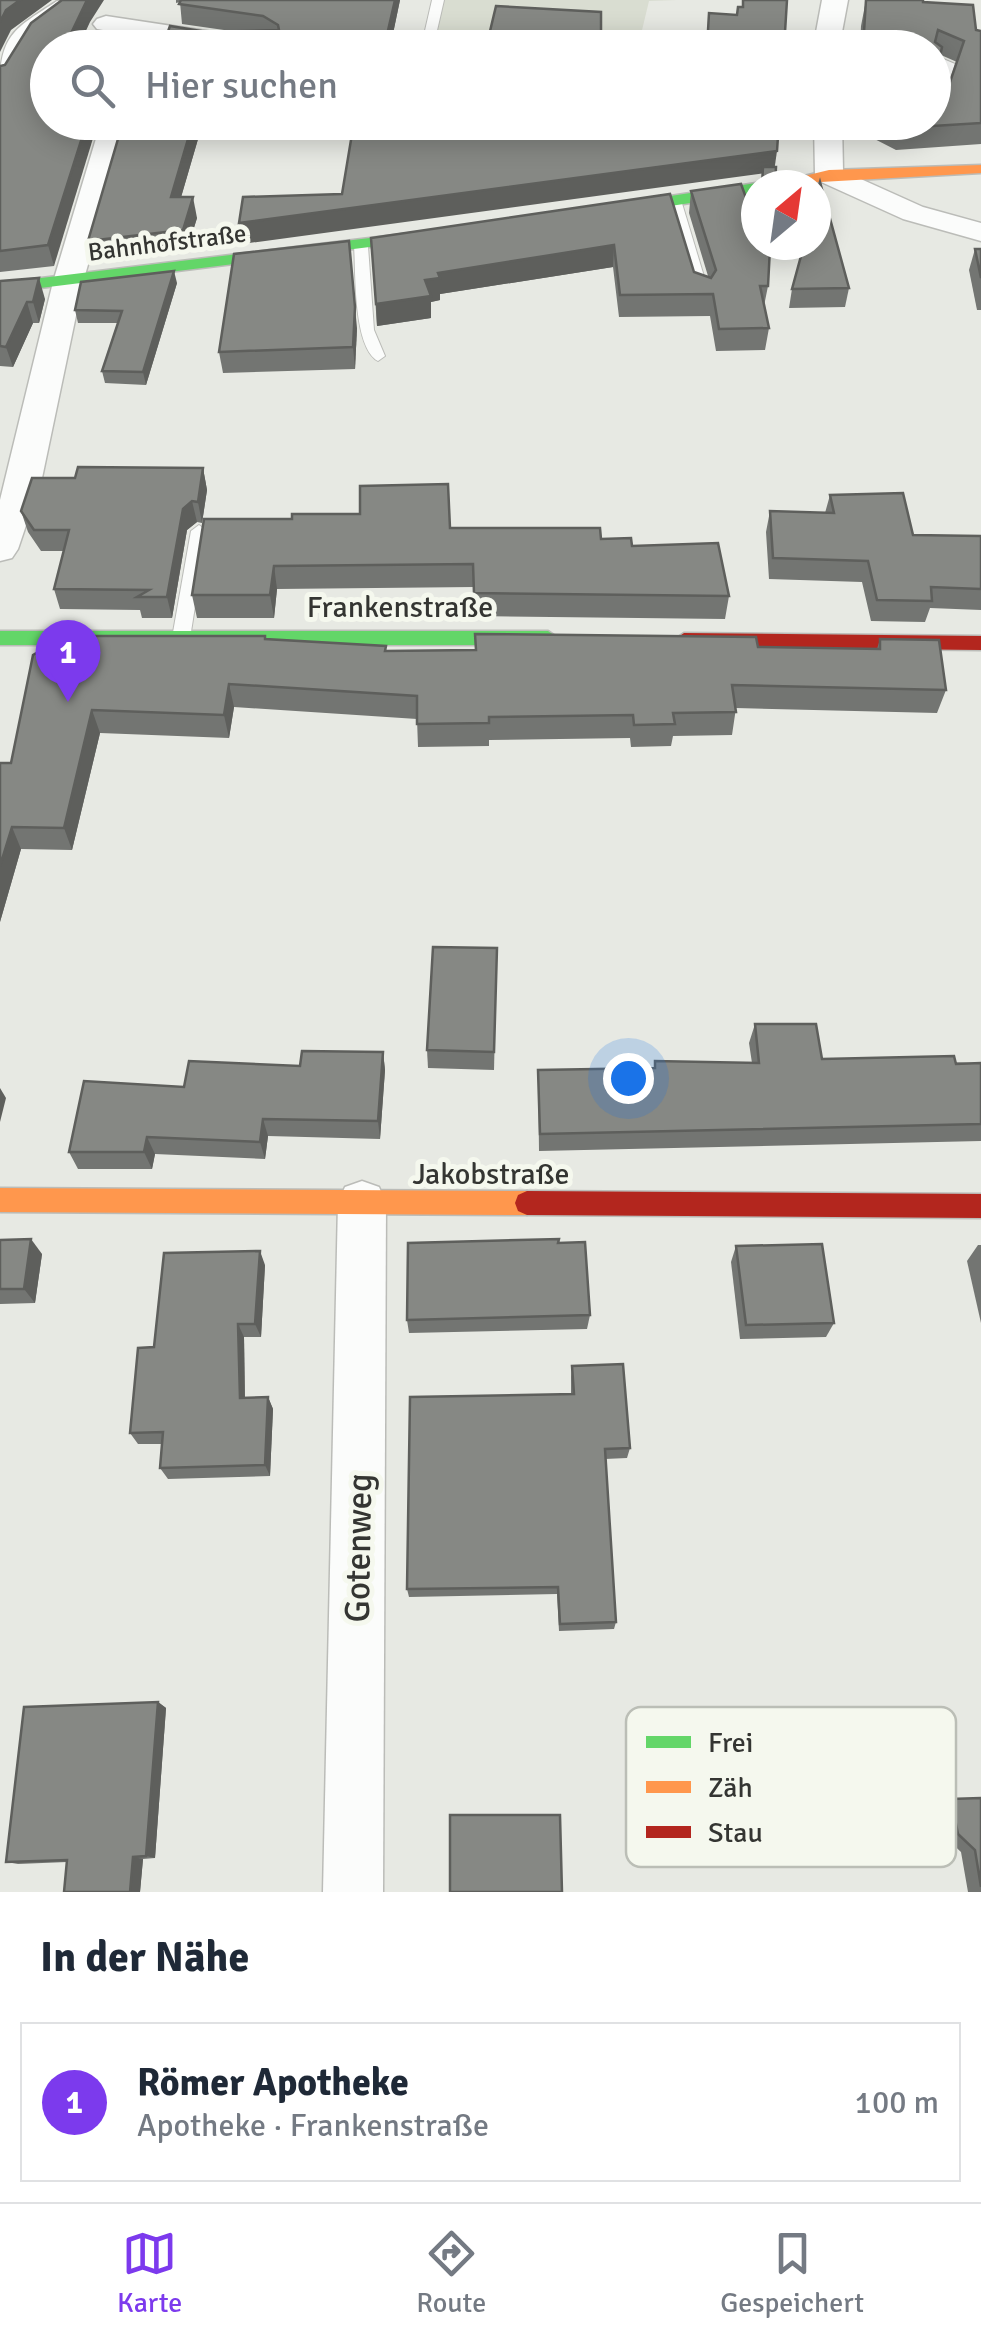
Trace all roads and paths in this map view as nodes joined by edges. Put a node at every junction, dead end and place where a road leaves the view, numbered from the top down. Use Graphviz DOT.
graph roads {
  1 [pos="438,0"];
  2 [pos="835,0"];
  3 [pos="61,3"];
  4 [pos="106,24"];
  5 [pos="111,30"];
  6 [pos="146,30"];
  7 [pos="431,30"];
  8 [pos="829,30"];
  9 [pos="0,76"];
  10 [pos="109,140"];
  11 [pos="828,140"];
  12 [pos="981,169"];
  13 [pos="828,170"];
  14 [pos="831,175"];
  15 [pos="831,176"];
  16 [pos="741,196"];
  17 [pos="674,200"];
  18 [pos="577,215"];
  19 [pos="459,232"];
  20 [pos="981,232"];
  21 [pos="361,246"];
  22 [pos="68,282"];
  23 [pos="0,288"];
  24 [pos="702,292"];
  25 [pos="378,356"];
  26 [pos="199,531"];
  27 [pos="0,549"];
  28 [pos="0,638"];
  29 [pos="180,638"];
  30 [pos="577,638"];
  31 [pos="654,639"];
  32 [pos="981,643"];
  33 [pos="0,1200"];
  34 [pos="362,1203"];
  35 [pos="981,1206"];
  36 [pos="353,1892"];
  1 -- 7 [label="lane"];
  2 -- 8 [label="street"];
  3 -- 4 [label="street"];
  3 -- 9 [label="street"];
  4 -- 5 [label="street"];
  4 -- 6 [label="street"];
  10 -- 22 [label="street"];
  11 -- 13 [label="street"];
  12 -- 14 [label="street"];
  15 -- 20 [label="street"];
  16 -- 17 [label="street"];
  17 -- 18 [label="street"];
  17 -- 24 [label="lane"];
  19 -- 21 [label="street, Bahnhofstraße"];
  21 -- 22 [label="street, Bahnhofstraße"];
  21 -- 25 [label="lane"];
  22 -- 23 [label="street, Bahnhofstraße"];
  22 -- 27 [label="street"];
  26 -- 29 [label="lane"];
  28 -- 29 [label="street, Frankenstraße"];
  29 -- 30 [label="street, Frankenstraße"];
  31 -- 32 [label="street"];
  33 -- 34 [label="street, Jakobstraße"];
  34 -- 35 [label="street, Jakobstraße"];
  34 -- 36 [label="street, Gotenweg"];
}
